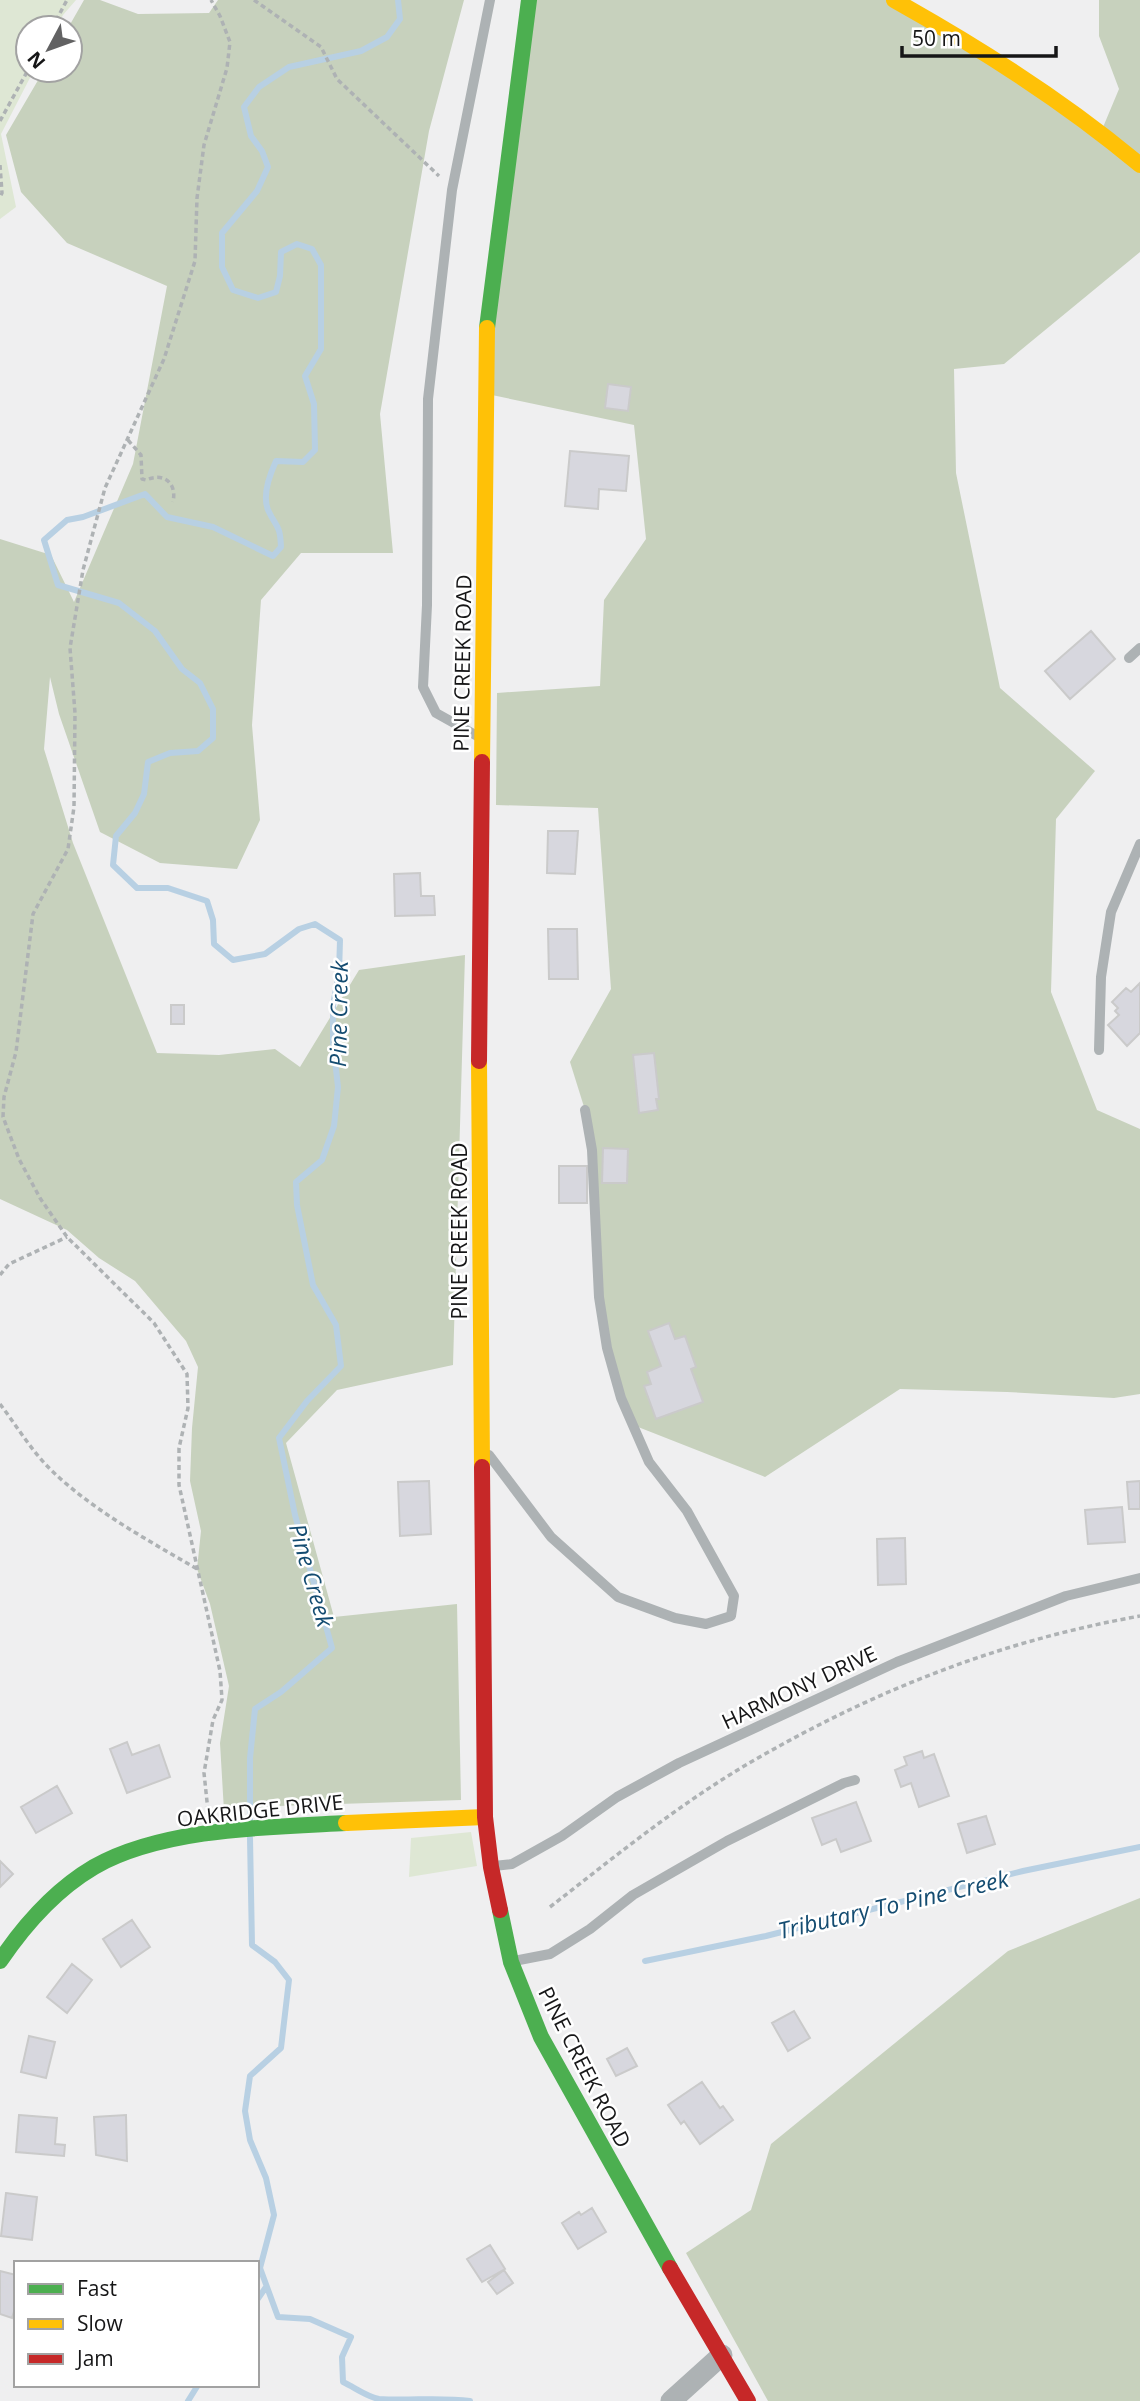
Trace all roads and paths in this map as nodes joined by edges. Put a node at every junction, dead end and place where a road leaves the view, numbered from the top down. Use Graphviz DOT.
graph roads {
  1 [pos="212,0"];
  2 [pos="254,0"];
  3 [pos="490,0"];
  4 [pos="530,0"];
  5 [pos="894,0"];
  6 [pos="20,84"];
  7 [pos="0,121"];
  8 [pos="0,165"];
  9 [pos="1140,165"];
  10 [pos="430,166"];
  11 [pos="0,197"];
  12 [pos="128,440"];
  13 [pos="173,502"];
  14 [pos="1140,648"];
  15 [pos="1129,658"];
  16 [pos="482,738"];
  17 [pos="1140,844"];
  18 [pos="1099,1050"];
  19 [pos="585,1110"];
  20 [pos="67,1237"];
  21 [pos="0,1275"];
  22 [pos="0,1404"];
  23 [pos="481,1444"];
  24 [pos="197,1569"];
  25 [pos="1140,1578"];
  26 [pos="1140,1616"];
  27 [pos="855,1780"];
  28 [pos="485,1817"];
  29 [pos="211,1834"];
  30 [pos="491,1867"];
  31 [pos="550,1907"];
  32 [pos="0,1961"];
  33 [pos="511,1962"];
  34 [pos="722,2355"];
  35 [pos="671,2401"];
  36 [pos="748,2401"];
  1 -- 12 [label="path"];
  2 -- 10 [label="path"];
  3 -- 16 [label="lane"];
  4 -- 16 [label="street, PINE CREEK ROAD"];
  5 -- 9 [label="street"];
  6 -- 7 [label="path"];
  8 -- 11 [label="path"];
  12 -- 13 [label="path"];
  12 -- 20 [label="path"];
  14 -- 15 [label="lane"];
  16 -- 23 [label="street, PINE CREEK ROAD"];
  17 -- 18 [label="lane"];
  19 -- 23 [label="lane"];
  20 -- 21 [label="path"];
  20 -- 24 [label="path"];
  22 -- 24 [label="path"];
  23 -- 28 [label="street, PINE CREEK ROAD"];
  24 -- 29 [label="path"];
  25 -- 30 [label="lane, HARMONY DRIVE"];
  26 -- 31 [label="path"];
  27 -- 33 [label="lane"];
  28 -- 29 [label="street, OAKRIDGE DRIVE"];
  28 -- 30 [label="street, PINE CREEK ROAD"];
  29 -- 32 [label="street, OAKRIDGE DRIVE"];
  30 -- 33 [label="street, PINE CREEK ROAD"];
  33 -- 34 [label="street, PINE CREEK ROAD"];
  34 -- 35 [label="street"];
  34 -- 36 [label="street, PINE CREEK ROAD"];
}
